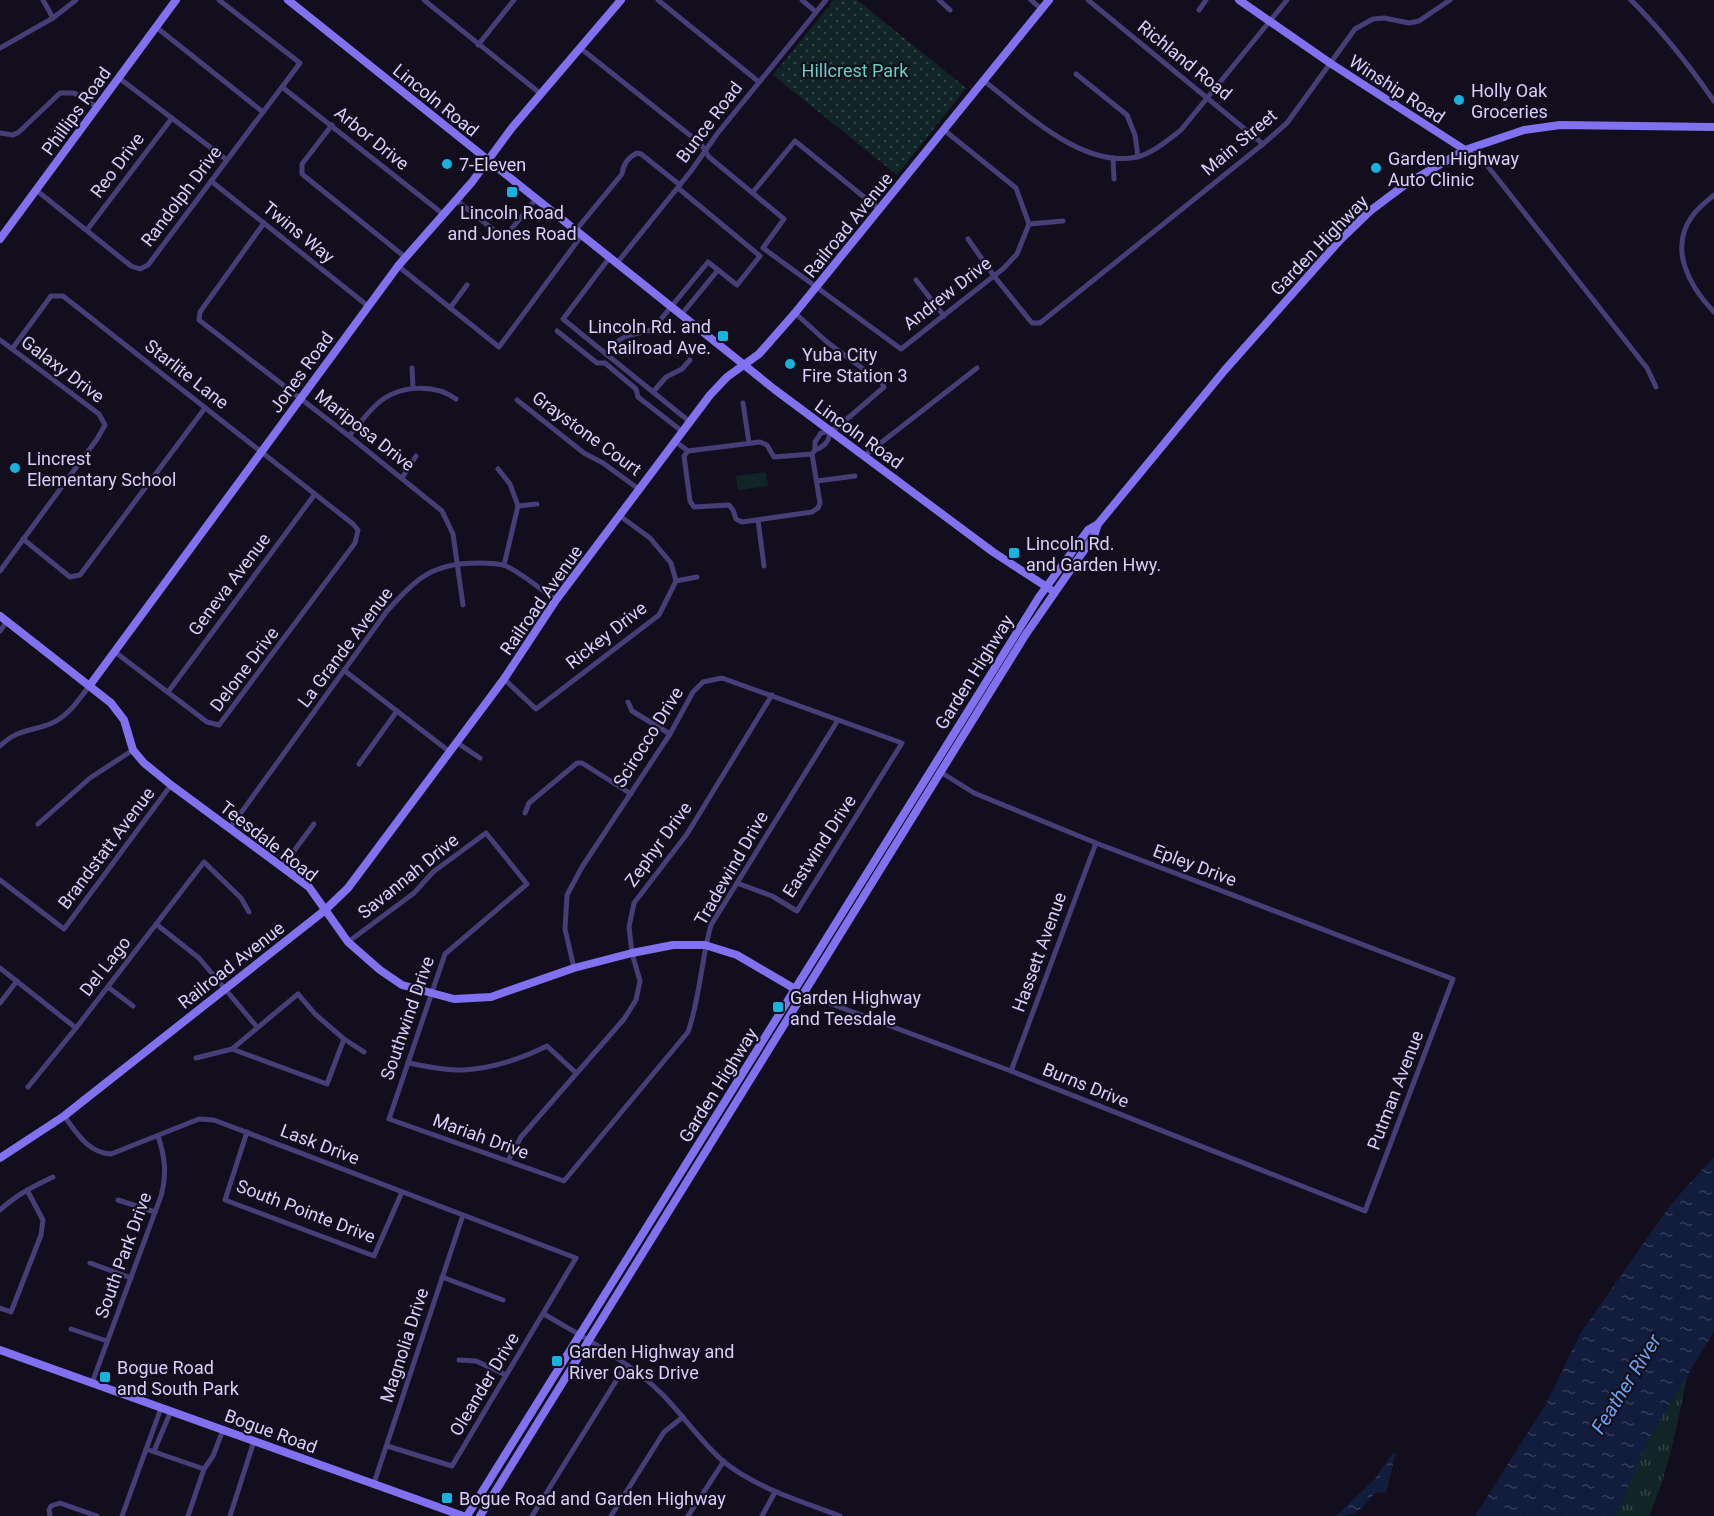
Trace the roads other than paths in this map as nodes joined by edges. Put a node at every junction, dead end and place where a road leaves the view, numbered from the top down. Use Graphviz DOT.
graph roads {
  1 [pos="43,0"];
  2 [pos="76,0"];
  3 [pos="176,0"];
  4 [pos="219,0"];
  5 [pos="288,0"];
  6 [pos="514,0"];
  7 [pos="621,0"];
  8 [pos="658,0"];
  9 [pos="802,0"];
  10 [pos="826,0"];
  11 [pos="939,0"];
  12 [pos="1031,0"];
  13 [pos="1049,0"];
  14 [pos="1088,0"];
  15 [pos="1206,0"];
  16 [pos="1239,0"];
  17 [pos="1287,0"];
  18 [pos="1450,0"];
  19 [pos="1631,0"];
  20 [pos="427,1"];
  21 [pos="1041,9"];
  22 [pos="950,10"];
  23 [pos="1199,10"];
  24 [pos="816,12"];
  25 [pos="53,18"];
  26 [pos="1270,21"];
  27 [pos="156,27"];
  28 [pos="478,45"];
  29 [pos="579,47"];
  30 [pos="0,48"];
  31 [pos="1330,63"];
  32 [pos="1076,74"];
  33 [pos="119,78"];
  34 [pos="984,81"];
  35 [pos="759,82"];
  36 [pos="282,87"];
  37 [pos="540,94"];
  38 [pos="1208,98"];
  39 [pos="1714,101"];
  40 [pos="97,107"];
  41 [pos="263,112"];
  42 [pos="172,118"];
  43 [pos="332,125"];
  44 [pos="1714,127"];
  45 [pos="944,130"];
  46 [pos="0,133"];
  47 [pos="1263,144"];
  48 [pos="1465,150"];
  49 [pos="705,151"];
  50 [pos="1138,157"];
  51 [pos="1113,158"];
  52 [pos="227,160"];
  53 [pos="488,160"];
  54 [pos="1114,179"];
  55 [pos="211,181"];
  56 [pos="679,187"];
  57 [pos="36,190"];
  58 [pos="753,192"];
  59 [pos="1714,195"];
  60 [pos="536,199"];
  61 [pos="456,200"];
  62 [pos="880,210"];
  63 [pos="443,214"];
  64 [pos="1062,221"];
  65 [pos="264,223"];
  66 [pos="1029,224"];
  67 [pos="87,230"];
  68 [pos="2,233"];
  69 [pos="579,233"];
  70 [pos="968,239"];
  71 [pos="405,257"];
  72 [pos="614,260"];
  73 [pos="398,266"];
  74 [pos="718,270"];
  75 [pos="994,276"];
  76 [pos="916,280"];
  77 [pos="467,285"];
  78 [pos="817,287"];
  79 [pos="368,306"];
  80 [pos="671,307"];
  81 [pos="450,308"];
  82 [pos="1714,312"];
  83 [pos="795,313"];
  84 [pos="681,315"];
  85 [pos="944,316"];
  86 [pos="557,331"];
  87 [pos="0,340"];
  88 [pos="12,349"];
  89 [pos="606,354"];
  90 [pos="690,360"];
  91 [pos="743,365"];
  92 [pos="411,368"];
  93 [pos="977,368"];
  94 [pos="413,387"];
  95 [pos="1656,387"];
  96 [pos="653,392"];
  97 [pos="301,399"];
  98 [pos="456,399"];
  99 [pos="517,400"];
  100 [pos="743,404"];
  101 [pos="205,408"];
  102 [pos="690,422"];
  103 [pos="830,431"];
  104 [pos="683,432"];
  105 [pos="349,436"];
  106 [pos="749,443"];
  107 [pos="674,444"];
  108 [pos="261,450"];
  109 [pos="813,452"];
  110 [pos="686,454"];
  111 [pos="416,456"];
  112 [pos="864,456"];
  113 [pos="498,469"];
  114 [pos="855,476"];
  115 [pos="402,478"];
  116 [pos="816,481"];
  117 [pos="640,490"];
  118 [pos="315,494"];
  119 [pos="537,504"];
  120 [pos="518,506"];
  121 [pos="620,516"];
  122 [pos="758,520"];
  123 [pos="353,524"];
  124 [pos="1098,524"];
  125 [pos="23,539"];
  126 [pos="457,563"];
  127 [pos="504,565"];
  128 [pos="764,566"];
  129 [pos="0,570"];
  130 [pos="697,577"];
  131 [pos="676,581"];
  132 [pos="1046,586"];
  133 [pos="1054,591"];
  134 [pos="556,600"];
  135 [pos="463,605"];
  136 [pos="0,616"];
  137 [pos="7,621"];
  138 [pos="0,631"];
  139 [pos="115,652"];
  140 [pos="345,671"];
  141 [pos="504,679"];
  142 [pos="90,685"];
  143 [pos="168,692"];
  144 [pos="772,695"];
  145 [pos="628,702"];
  146 [pos="397,711"];
  147 [pos="838,720"];
  148 [pos="670,734"];
  149 [pos="456,742"];
  150 [pos="902,743"];
  151 [pos="0,746"];
  152 [pos="133,750"];
  153 [pos="450,752"];
  154 [pos="480,758"];
  155 [pos="359,764"];
  156 [pos="933,767"];
  157 [pos="940,772"];
  158 [pos="171,785"];
  159 [pos="631,794"];
  160 [pos="525,813"];
  161 [pos="38,824"];
  162 [pos="314,824"];
  163 [pos="230,828"];
  164 [pos="486,833"];
  165 [pos="1096,843"];
  166 [pos="282,867"];
  167 [pos="0,880"];
  168 [pos="737,883"];
  169 [pos="324,910"];
  170 [pos="249,912"];
  171 [pos="156,924"];
  172 [pos="348,942"];
  173 [pos="705,945"];
  174 [pos="632,953"];
  175 [pos="0,968"];
  176 [pos="574,968"];
  177 [pos="1453,980"];
  178 [pos="17,981"];
  179 [pos="108,987"];
  180 [pos="225,988"];
  181 [pos="795,989"];
  182 [pos="431,993"];
  183 [pos="803,994"];
  184 [pos="0,1003"];
  185 [pos="133,1006"];
  186 [pos="257,1027"];
  187 [pos="76,1028"];
  188 [pos="344,1039"];
  189 [pos="232,1049"];
  190 [pos="364,1052"];
  191 [pos="196,1058"];
  192 [pos="408,1063"];
  193 [pos="1011,1071"];
  194 [pos="576,1073"];
  195 [pos="28,1087"];
  196 [pos="64,1116"];
  197 [pos="389,1119"];
  198 [pos="247,1132"];
  199 [pos="158,1136"];
  200 [pos="0,1158"];
  201 [pos="508,1161"];
  202 [pos="53,1177"];
  203 [pos="564,1181"];
  204 [pos="27,1190"];
  205 [pos="402,1192"];
  206 [pos="118,1200"];
  207 [pos="0,1210"];
  208 [pos="1365,1211"];
  209 [pos="155,1212"];
  210 [pos="463,1215"];
  211 [pos="576,1258"];
  212 [pos="90,1263"];
  213 [pos="442,1277"];
  214 [pos="131,1278"];
  215 [pos="503,1300"];
  216 [pos="0,1308"];
  217 [pos="544,1314"];
  218 [pos="71,1329"];
  219 [pos="580,1336"];
  220 [pos="107,1341"];
  221 [pos="589,1341"];
  222 [pos="0,1350"];
  223 [pos="459,1360"];
  224 [pos="626,1365"];
  225 [pos="506,1375"];
  226 [pos="92,1383"];
  227 [pos="161,1408"];
  228 [pos="171,1411"];
  229 [pos="683,1417"];
  230 [pos="223,1430"];
  231 [pos="254,1441"];
  232 [pos="387,1446"];
  233 [pos="146,1449"];
  234 [pos="154,1451"];
  235 [pos="724,1461"];
  236 [pos="204,1469"];
  237 [pos="374,1483"];
  238 [pos="775,1492"];
  239 [pos="837,1515"];
  240 [pos="50,1516"];
  241 [pos="97,1516"];
  242 [pos="122,1516"];
  243 [pos="188,1516"];
  244 [pos="230,1516"];
  245 [pos="465,1516"];
  246 [pos="480,1516"];
  247 [pos="532,1516"];
  248 [pos="611,1516"];
  249 [pos="688,1516"];
  250 [pos="762,1516"];
  1 -- 25 [label="street"];
  2 -- 25 [label="street"];
  3 -- 27 [label="main road, Phillips Road"];
  4 -- 36 [label="street, Randolph Drive"];
  5 -- 53 [label="main road, Lincoln Road"];
  6 -- 28 [label="street"];
  7 -- 29 [label="main road, Jones Road"];
  8 -- 35 [label="street"];
  9 -- 24 [label="street"];
  10 -- 24 [label="street, Bunce Road"];
  11 -- 22 [label="street"];
  12 -- 21 [label="street"];
  13 -- 21 [label="main road, Railroad Avenue"];
  14 -- 38 [label="street, Richland Road"];
  15 -- 23 [label="street"];
  16 -- 26 [label="main road, Winship Road"];
  17 -- 26 [label="street"];
  18 -- 31 [label="street, Main Street"];
  19 -- 39 [label="street"];
  20 -- 28 [label="street"];
  21 -- 34 [label="main road, Railroad Avenue"];
  24 -- 35 [label="street, Bunce Road"];
  25 -- 30 [label="street"];
  26 -- 31 [label="main road, Winship Road"];
  26 -- 38 [label="street"];
  27 -- 33 [label="main road, Phillips Road"];
  27 -- 41 [label="street"];
  28 -- 37 [label="street"];
  29 -- 37 [label="main road, Jones Road"];
  29 -- 49 [label="street"];
  31 -- 47 [label="street, Main Street"];
  31 -- 48 [label="main road, Winship Road"];
  32 -- 50 [label="street"];
  33 -- 40 [label="main road, Phillips Road"];
  33 -- 42 [label="street"];
  34 -- 45 [label="main road, Railroad Avenue"];
  34 -- 51 [label="street"];
  35 -- 49 [label="street, Bunce Road"];
  36 -- 41 [label="street, Randolph Drive"];
  36 -- 43 [label="street, Arbor Drive"];
  37 -- 53 [label="main road, Jones Road"];
  38 -- 47 [label="street, Richland Road"];
  38 -- 50 [label="street"];
  40 -- 46 [label="street"];
  40 -- 57 [label="main road, Phillips Road"];
  41 -- 52 [label="street, Randolph Drive"];
  42 -- 52 [label="street"];
  42 -- 67 [label="street, Reo Drive"];
  43 -- 63 [label="street, Arbor Drive"];
  43 -- 71 [label="street"];
  44 -- 48 [label="main road, Garden Highway"];
  45 -- 62 [label="main road, Railroad Avenue"];
  45 -- 66 [label="street"];
  47 -- 75 [label="street, Main Street"];
  48 -- 95 [label="street, Winship Road"];
  48 -- 124 [label="main road, Garden Highway"];
  49 -- 56 [label="street, Bunce Road"];
  49 -- 58 [label="street"];
  50 -- 51 [label="street"];
  51 -- 54 [label="street"];
  52 -- 55 [label="street, Randolph Drive"];
  53 -- 60 [label="main road, Lincoln Road"];
  53 -- 61 [label="main road, Jones Road"];
  55 -- 65 [label="street, Twins Way"];
  55 -- 67 [label="street, Randolph Drive"];
  56 -- 69 [label="street"];
  56 -- 72 [label="street, Bunce Road"];
  56 -- 74 [label="street"];
  57 -- 67 [label="street, Randolph Drive"];
  57 -- 68 [label="main road, Phillips Road"];
  58 -- 62 [label="street"];
  58 -- 78 [label="street, Andrew Drive"];
  59 -- 82 [label="street"];
  60 -- 61 [label="street"];
  60 -- 69 [label="main road, Lincoln Road"];
  61 -- 63 [label="main road, Jones Road"];
  62 -- 78 [label="main road, Railroad Avenue"];
  63 -- 71 [label="main road, Jones Road"];
  64 -- 66 [label="street"];
  65 -- 79 [label="street, Twins Way"];
  65 -- 97 [label="street, Mariposa Drive"];
  66 -- 75 [label="street, Andrew Drive"];
  69 -- 72 [label="main road, Lincoln Road"];
  69 -- 81 [label="street"];
  70 -- 75 [label="street"];
  71 -- 73 [label="main road, Jones Road"];
  72 -- 80 [label="main road, Lincoln Road"];
  72 -- 89 [label="street, Bunce Road"];
  73 -- 79 [label="main road, Jones Road"];
  73 -- 81 [label="street"];
  74 -- 80 [label="street"];
  74 -- 84 [label="street"];
  75 -- 85 [label="street, Andrew Drive"];
  76 -- 85 [label="street"];
  77 -- 81 [label="street"];
  78 -- 83 [label="main road, Railroad Avenue"];
  78 -- 85 [label="street, Andrew Drive"];
  79 -- 97 [label="main road, Jones Road"];
  80 -- 84 [label="main road, Lincoln Road"];
  80 -- 89 [label="street"];
  83 -- 91 [label="main road, Railroad Avenue"];
  83 -- 103 [label="street"];
  84 -- 91 [label="main road, Lincoln Road"];
  86 -- 104 [label="street"];
  87 -- 88 [label="street, Galaxy Drive"];
  88 -- 101 [label="street, Starlite Lane"];
  88 -- 125 [label="street, Galaxy Drive"];
  89 -- 96 [label="street"];
  90 -- 96 [label="street"];
  91 -- 102 [label="main road, Railroad Avenue"];
  91 -- 103 [label="main road, Lincoln Road"];
  92 -- 94 [label="street"];
  93 -- 112 [label="street"];
  94 -- 98 [label="street"];
  94 -- 105 [label="street"];
  96 -- 102 [label="street"];
  97 -- 105 [label="street, Mariposa Drive"];
  97 -- 108 [label="main road, Jones Road"];
  99 -- 117 [label="street, Graystone Court"];
  100 -- 106 [label="street"];
  101 -- 108 [label="street, Starlite Lane"];
  101 -- 125 [label="street"];
  102 -- 104 [label="main road, Railroad Avenue"];
  103 -- 109 [label="street"];
  103 -- 109 [label="street"];
  103 -- 112 [label="main road, Lincoln Road"];
  104 -- 107 [label="main road, Railroad Avenue"];
  105 -- 115 [label="street, Mariposa Drive"];
  106 -- 109 [label="street"];
  106 -- 110 [label="street"];
  107 -- 110 [label="street"];
  107 -- 117 [label="main road, Railroad Avenue"];
  108 -- 118 [label="street, Starlite Lane"];
  108 -- 139 [label="main road, Jones Road"];
  109 -- 116 [label="street"];
  110 -- 122 [label="street"];
  111 -- 115 [label="street"];
  112 -- 132 [label="main road, Lincoln Road"];
  113 -- 120 [label="street"];
  114 -- 116 [label="street"];
  115 -- 126 [label="street, Mariposa Drive"];
  116 -- 122 [label="street"];
  117 -- 121 [label="main road, Railroad Avenue"];
  118 -- 123 [label="street, Starlite Lane"];
  118 -- 143 [label="street, Geneva Avenue"];
  119 -- 120 [label="street"];
  120 -- 127 [label="street"];
  121 -- 131 [label="street"];
  121 -- 134 [label="main road, Railroad Avenue"];
  122 -- 128 [label="street"];
  123 -- 143 [label="street, Delone Drive"];
  124 -- 132 [label="main road, Garden Highway"];
  124 -- 133 [label="main road, Garden Highway"];
  125 -- 129 [label="street, Galaxy Drive"];
  126 -- 127 [label="street, La Grande Avenue"];
  126 -- 135 [label="street, Mariposa Drive"];
  126 -- 140 [label="street, La Grande Avenue"];
  127 -- 134 [label="street"];
  130 -- 131 [label="street"];
  131 -- 141 [label="street, Rickey Drive"];
  132 -- 133 [label="main road, Lincoln Road"];
  132 -- 156 [label="main road, Garden Highway"];
  133 -- 157 [label="main road, Garden Highway"];
  134 -- 141 [label="main road, Railroad Avenue"];
  136 -- 137 [label="main road, Teesdale Road"];
  137 -- 138 [label="street"];
  137 -- 142 [label="main road, Teesdale Road"];
  139 -- 142 [label="main road, Jones Road"];
  139 -- 143 [label="street, Delone Drive"];
  140 -- 146 [label="street"];
  140 -- 163 [label="street, La Grande Avenue"];
  141 -- 149 [label="main road, Railroad Avenue"];
  142 -- 151 [label="street, Jones Road"];
  142 -- 152 [label="main road, Teesdale Road"];
  144 -- 147 [label="street, Scirocco Drive"];
  144 -- 148 [label="street, Scirocco Drive"];
  144 -- 174 [label="street, Zephyr Drive"];
  145 -- 148 [label="street"];
  146 -- 153 [label="street"];
  146 -- 155 [label="street"];
  147 -- 150 [label="street, Scirocco Drive"];
  147 -- 168 [label="street, Tradewind Drive"];
  148 -- 159 [label="street, Scirocco Drive"];
  149 -- 153 [label="main road, Railroad Avenue"];
  149 -- 154 [label="street"];
  150 -- 168 [label="street, Eastwind Drive"];
  152 -- 158 [label="main road, Teesdale Road"];
  152 -- 161 [label="street"];
  153 -- 169 [label="main road, Railroad Avenue"];
  156 -- 157 [label="street, Epley Drive"];
  156 -- 181 [label="main road, Garden Highway"];
  157 -- 165 [label="street, Epley Drive"];
  157 -- 183 [label="main road, Garden Highway"];
  158 -- 163 [label="main road, Teesdale Road"];
  158 -- 167 [label="street, Brandstatt Avenue"];
  159 -- 160 [label="street"];
  159 -- 176 [label="street, Scirocco Drive"];
  162 -- 166 [label="street"];
  163 -- 166 [label="main road, Teesdale Road"];
  164 -- 172 [label="street, Savannah Drive"];
  164 -- 182 [label="street, Southwind Drive"];
  165 -- 177 [label="street, Epley Drive"];
  165 -- 193 [label="street, Hassett Avenue"];
  166 -- 169 [label="main road, Teesdale Road"];
  168 -- 173 [label="street, Tradewind Drive"];
  169 -- 172 [label="main road, Teesdale Road"];
  169 -- 180 [label="main road, Railroad Avenue"];
  170 -- 171 [label="street, Del Lago"];
  171 -- 179 [label="street, Del Lago"];
  171 -- 180 [label="street"];
  172 -- 182 [label="main road, Teesdale Road"];
  173 -- 174 [label="main road, Teesdale Road"];
  173 -- 181 [label="main road, Teesdale Road"];
  173 -- 203 [label="street, Tradewind Drive"];
  174 -- 176 [label="main road, Teesdale Road"];
  174 -- 194 [label="street, Zephyr Drive"];
  175 -- 178 [label="street"];
  176 -- 182 [label="main road, Teesdale Road"];
  177 -- 208 [label="street, Putman Avenue"];
  178 -- 184 [label="street"];
  178 -- 187 [label="street"];
  179 -- 185 [label="street"];
  179 -- 187 [label="street, Del Lago"];
  180 -- 186 [label="street"];
  180 -- 196 [label="main road, Railroad Avenue"];
  181 -- 183 [label="street, Burns Drive"];
  181 -- 219 [label="main road, Garden Highway"];
  182 -- 192 [label="street, Southwind Drive"];
  183 -- 193 [label="street, Burns Drive"];
  183 -- 221 [label="main road, Garden Highway"];
  186 -- 188 [label="street"];
  186 -- 189 [label="street"];
  187 -- 195 [label="street, Del Lago"];
  188 -- 189 [label="street"];
  188 -- 190 [label="street"];
  189 -- 191 [label="street"];
  192 -- 194 [label="street"];
  192 -- 197 [label="street, Southwind Drive"];
  193 -- 208 [label="street, Burns Drive"];
  194 -- 201 [label="street, Zephyr Drive"];
  196 -- 199 [label="street, Lask Drive"];
  196 -- 200 [label="main road, Railroad Avenue"];
  197 -- 201 [label="street, Mariah Drive"];
  198 -- 199 [label="street, Lask Drive"];
  198 -- 205 [label="street, Lask Drive"];
  198 -- 205 [label="street, South Pointe Drive"];
  199 -- 209 [label="street, South Park Drive"];
  201 -- 203 [label="street, Mariah Drive"];
  202 -- 204 [label="street"];
  204 -- 207 [label="street"];
  204 -- 216 [label="street"];
  205 -- 210 [label="street, Lask Drive"];
  206 -- 209 [label="street"];
  209 -- 214 [label="street, South Park Drive"];
  210 -- 211 [label="street, Lask Drive"];
  210 -- 213 [label="street, Magnolia Drive"];
  211 -- 217 [label="street, Oleander Drive"];
  212 -- 214 [label="street"];
  213 -- 215 [label="street"];
  213 -- 232 [label="street, Magnolia Drive"];
  214 -- 220 [label="street, South Park Drive"];
  217 -- 219 [label="street"];
  217 -- 225 [label="street, Oleander Drive"];
  218 -- 220 [label="street"];
  219 -- 221 [label="street"];
  219 -- 245 [label="main road, Garden Highway"];
  220 -- 226 [label="street, South Park Drive"];
  221 -- 224 [label="street"];
  221 -- 246 [label="main road, Garden Highway"];
  222 -- 226 [label="main road, Bogue Road"];
  223 -- 225 [label="street"];
  224 -- 229 [label="street"];
  224 -- 247 [label="street"];
  225 -- 232 [label="street, Oleander Drive"];
  226 -- 227 [label="main road, Bogue Road"];
  227 -- 228 [label="main road, Bogue Road"];
  227 -- 233 [label="street"];
  228 -- 230 [label="main road, Bogue Road"];
  228 -- 234 [label="street"];
  229 -- 235 [label="street"];
  229 -- 248 [label="street"];
  230 -- 231 [label="main road, Bogue Road"];
  230 -- 236 [label="street"];
  231 -- 237 [label="main road, Bogue Road"];
  231 -- 244 [label="street"];
  232 -- 237 [label="street, Magnolia Drive"];
  233 -- 234 [label="street"];
  233 -- 242 [label="street"];
  234 -- 236 [label="street"];
  235 -- 238 [label="street"];
  235 -- 249 [label="street"];
  236 -- 243 [label="street"];
  237 -- 245 [label="main road, Bogue Road"];
  238 -- 239 [label="street"];
  238 -- 250 [label="street"];
  240 -- 241 [label="street"];
}
